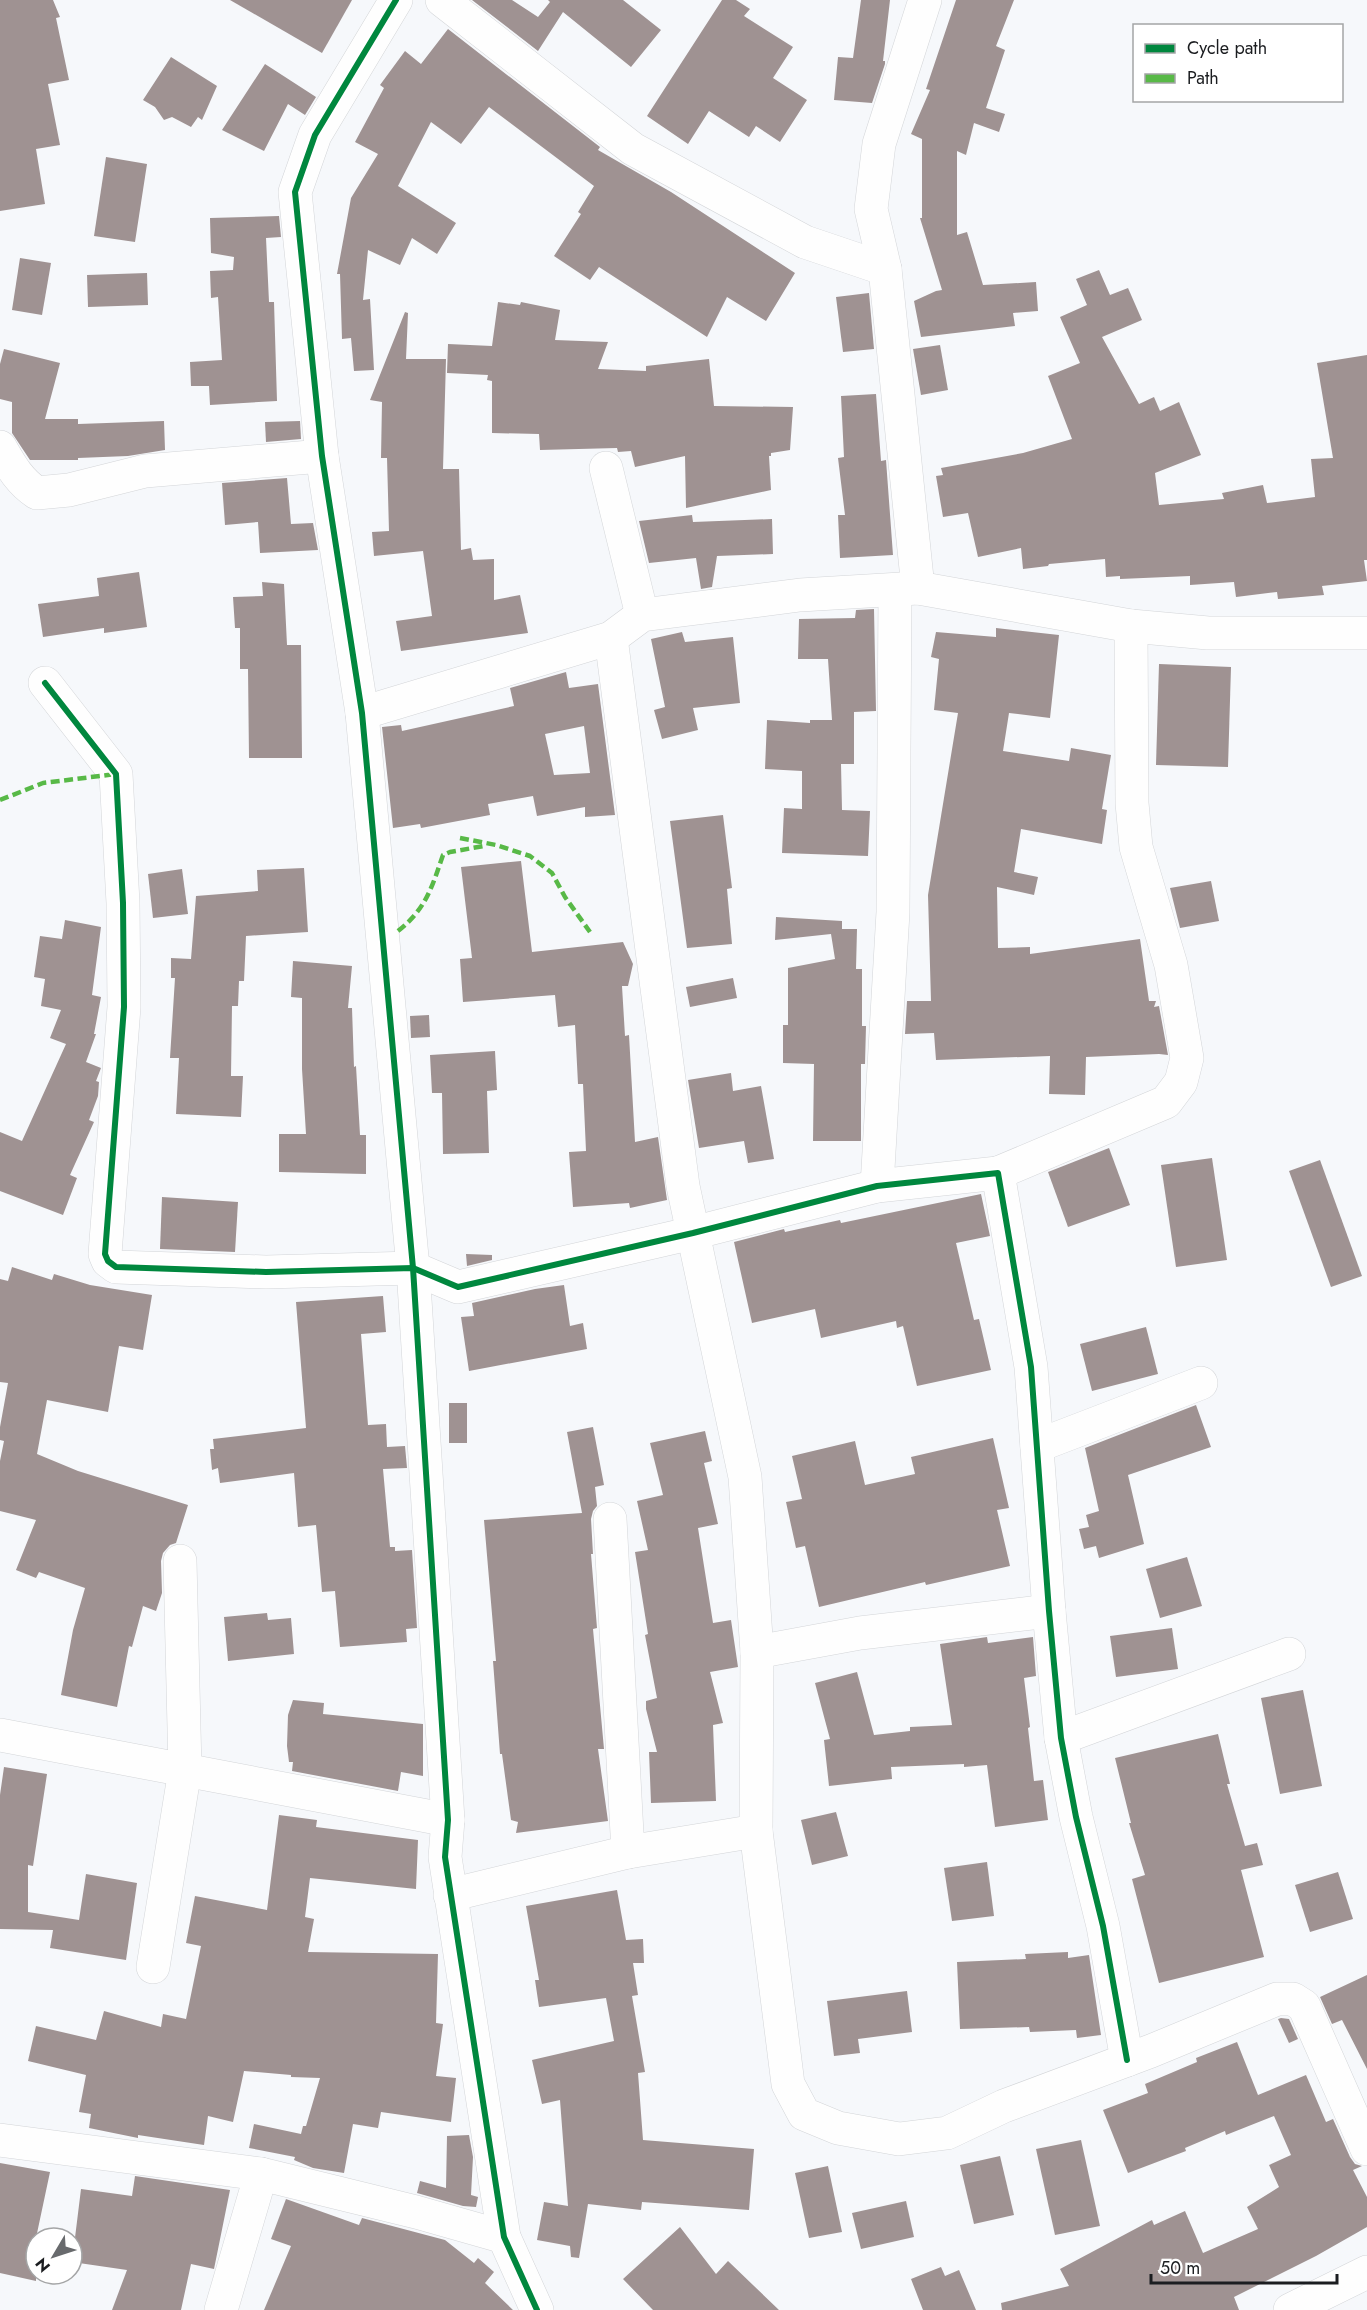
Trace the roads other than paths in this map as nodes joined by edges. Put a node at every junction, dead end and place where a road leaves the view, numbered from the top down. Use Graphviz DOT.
graph roads {
  1 [pos="396,0"];
  2 [pos="442,0"];
  3 [pos="925,0"];
  4 [pos="885,269"];
  5 [pos="0,447"];
  6 [pos="322,456"];
  7 [pos="606,468"];
  8 [pos="907,589"];
  9 [pos="642,615"];
  10 [pos="1131,626"];
  11 [pos="1367,633"];
  12 [pos="611,638"];
  13 [pos="45,682"];
  14 [pos="362,714"];
  15 [pos="998,1173"];
  16 [pos="877,1186"];
  17 [pos="693,1233"];
  18 [pos="414,1268"];
  19 [pos="1201,1383"];
  20 [pos="1037,1446"];
  21 [pos="610,1519"];
  22 [pos="180,1561"];
  23 [pos="1049,1611"];
  24 [pos="758,1652"];
  25 [pos="1289,1654"];
  26 [pos="0,1735"];
  27 [pos="1061,1738"];
  28 [pos="185,1770"];
  29 [pos="448,1820"];
  30 [pos="756,1831"];
  31 [pos="628,1852"];
  32 [pos="450,1895"];
  33 [pos="153,1967"];
  34 [pos="1127,2060"];
  35 [pos="0,2140"];
  36 [pos="1367,2149"];
  37 [pos="261,2174"];
  38 [pos="504,2237"];
  39 [pos="1367,2272"];
  40 [pos="221,2310"];
  41 [pos="537,2310"];
  42 [pos="1290,2310"];
  1 -- 6 [label="street"];
  2 -- 4 [label="street"];
  3 -- 4 [label="street"];
  4 -- 8 [label="street"];
  5 -- 6 [label="street"];
  6 -- 14 [label="street"];
  7 -- 9 [label="street"];
  8 -- 9 [label="street"];
  8 -- 10 [label="street"];
  8 -- 16 [label="street"];
  9 -- 12 [label="street"];
  10 -- 11 [label="street"];
  10 -- 15 [label="street"];
  12 -- 14 [label="street"];
  12 -- 17 [label="street"];
  13 -- 18 [label="street"];
  14 -- 18 [label="street"];
  15 -- 16 [label="street"];
  15 -- 20 [label="street"];
  16 -- 17 [label="street"];
  17 -- 18 [label="street"];
  17 -- 24 [label="street"];
  18 -- 29 [label="street"];
  19 -- 20 [label="street"];
  20 -- 23 [label="street"];
  21 -- 31 [label="street"];
  22 -- 28 [label="street"];
  23 -- 24 [label="street"];
  23 -- 27 [label="street"];
  24 -- 30 [label="street"];
  25 -- 27 [label="street"];
  26 -- 28 [label="street"];
  27 -- 34 [label="street"];
  28 -- 29 [label="street"];
  28 -- 33 [label="street"];
  29 -- 32 [label="street"];
  30 -- 31 [label="street"];
  30 -- 34 [label="street"];
  31 -- 32 [label="street"];
  32 -- 38 [label="street"];
  34 -- 36 [label="street"];
  35 -- 37 [label="street"];
  37 -- 38 [label="street"];
  37 -- 40 [label="street"];
  38 -- 41 [label="street"];
  39 -- 42 [label="street"];
}
